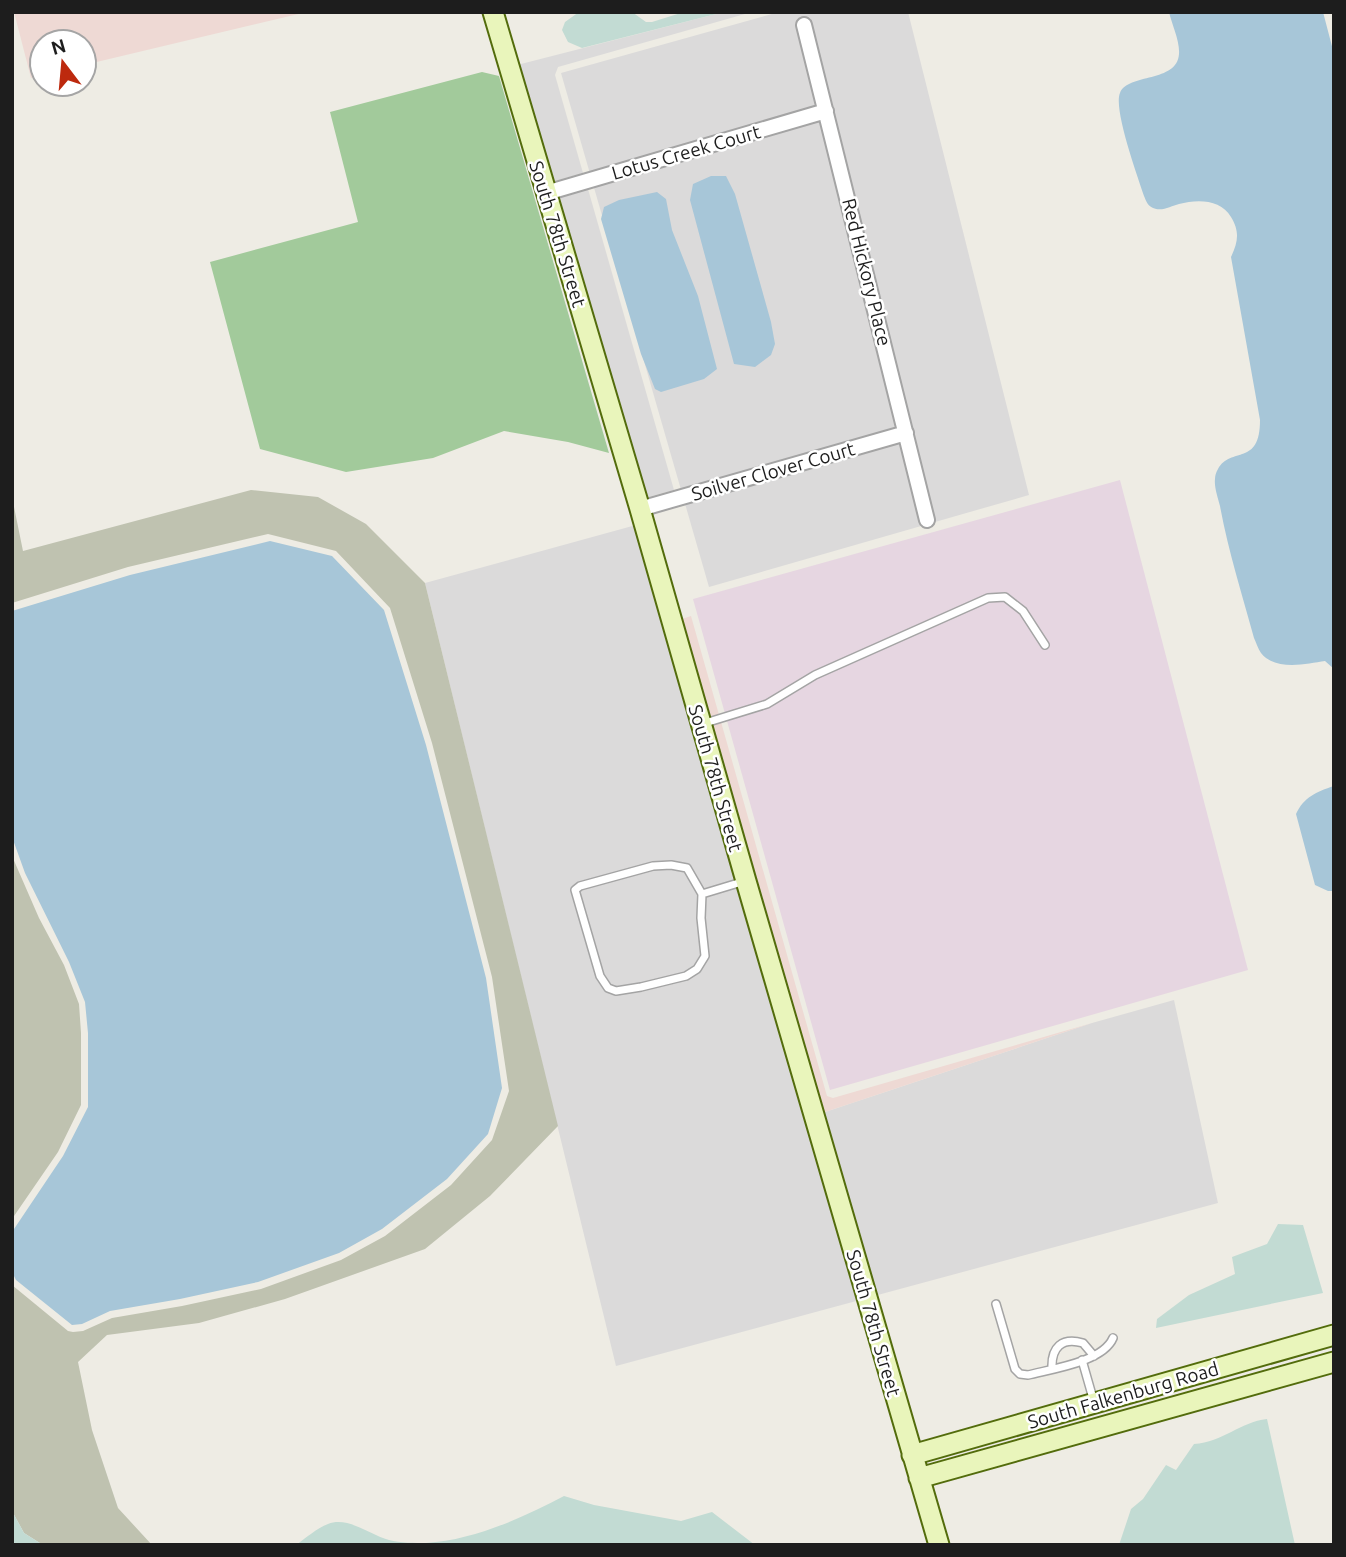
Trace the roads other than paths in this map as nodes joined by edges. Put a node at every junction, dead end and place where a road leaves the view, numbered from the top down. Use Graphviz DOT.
graph roads {
  1 [pos="493,12"];
  2 [pos="804,25"];
  3 [pos="826,111"];
  4 [pos="546,193"];
  5 [pos="906,433"];
  6 [pos="640,509"];
  7 [pos="928,520"];
  8 [pos="1045,645"];
  9 [pos="701,724"];
  10 [pos="746,881"];
  11 [pos="702,894"];
  12 [pos="996,1304"];
  13 [pos="1334,1335"];
  14 [pos="1113,1338"];
  15 [pos="1094,1356"];
  16 [pos="1082,1360"];
  17 [pos="1334,1362"];
  18 [pos="1052,1368"];
  19 [pos="1094,1403"];
  20 [pos="912,1455"];
  21 [pos="919,1478"];
  22 [pos="939,1545"];
  1 -- 4 [label="street, South 78th Street"];
  2 -- 3 [label="street, Red Hickory Place"];
  3 -- 4 [label="street, Lotus Creek Court"];
  3 -- 5 [label="street, Red Hickory Place"];
  4 -- 6 [label="street, South 78th Street"];
  5 -- 6 [label="street, Soilver Clover Court"];
  5 -- 7 [label="street, Red Hickory Place"];
  6 -- 9 [label="street, South 78th Street"];
  8 -- 9 [label="lane"];
  9 -- 10 [label="street, South 78th Street"];
  10 -- 11 [label="lane"];
  10 -- 20 [label="street, South 78th Street"];
  11 -- 11 [label="lane"];
  12 -- 18 [label="lane"];
  13 -- 19 [label="street, South Falkenburg Road"];
  14 -- 15 [label="lane"];
  15 -- 16 [label="lane"];
  15 -- 18 [label="lane"];
  16 -- 18 [label="lane"];
  16 -- 19 [label="lane"];
  17 -- 21 [label="street, South Falkenburg Road"];
  19 -- 20 [label="street, South Falkenburg Road"];
  20 -- 21 [label="street, South 78th Street"];
  21 -- 22 [label="street, South 78th Street"];
}
